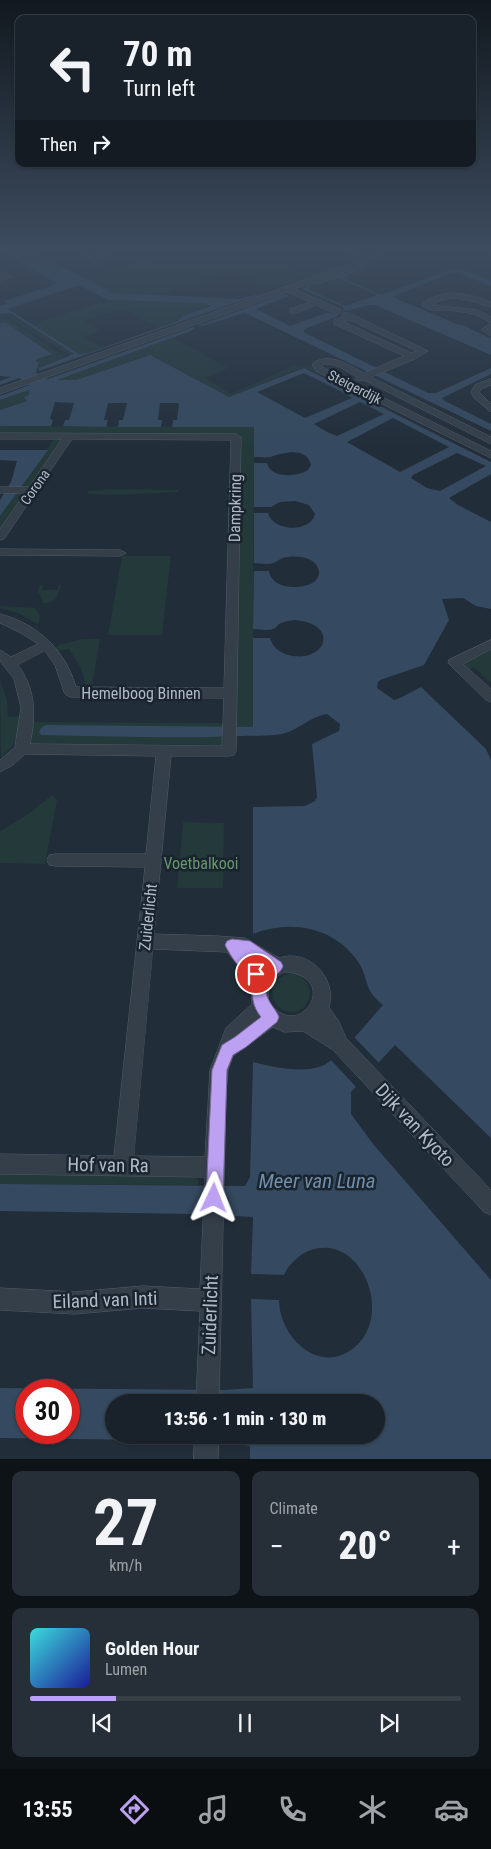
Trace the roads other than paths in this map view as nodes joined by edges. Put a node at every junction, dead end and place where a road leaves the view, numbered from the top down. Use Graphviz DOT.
graph roads {
  1 [pos="211,316"];
  2 [pos="347,316"];
  3 [pos="347,316"];
  4 [pos="491,327"];
  5 [pos="491,334"];
  6 [pos="412,357"];
  7 [pos="366,376"];
  8 [pos="491,382"];
  9 [pos="349,384"];
  10 [pos="0,390"];
  11 [pos="491,410"];
  12 [pos="0,436"];
  13 [pos="69,436"];
  14 [pos="491,441"];
  15 [pos="490,453"];
  16 [pos="3,490"];
  17 [pos="32,490"];
  18 [pos="0,537"];
  19 [pos="0,552"];
  20 [pos="120,553"];
  21 [pos="0,618"];
  22 [pos="491,644"];
  23 [pos="47,646"];
  24 [pos="5,659"];
  25 [pos="230,693"];
  26 [pos="491,698"];
  27 [pos="21,749"];
  28 [pos="164,751"];
  29 [pos="0,767"];
  30 [pos="54,860"];
  31 [pos="153,860"];
  32 [pos="145,942"];
  33 [pos="232,945"];
  34 [pos="276,966"];
  35 [pos="262,980"];
  36 [pos="320,1010"];
  37 [pos="267,1012"];
  38 [pos="305,1022"];
  39 [pos="339,1044"];
  40 [pos="0,1164"];
  41 [pos="123,1166"];
  42 [pos="215,1174"];
  43 [pos="491,1205"];
  44 [pos="0,1299"];
  45 [pos="211,1302"];
  46 [pos="208,1391"];
  1 -- 10 [label="street"];
  2 -- 6 [label="street"];
  3 -- 6 [label="street"];
  4 -- 5 [label="street"];
  6 -- 7 [label="street"];
  7 -- 9 [label="street"];
  7 -- 9 [label="street, Steigerdijk"];
  7 -- 14 [label="street, Steigerdijk"];
  8 -- 11 [label="street"];
  9 -- 15 [label="street, Steigerdijk"];
  12 -- 13 [label="street, Dampkring"];
  13 -- 17 [label="street, Corona"];
  13 -- 25 [label="street, Dampkring"];
  16 -- 17 [label="street"];
  17 -- 18 [label="street, Corona"];
  19 -- 20 [label="street"];
  21 -- 23 [label="street, Hemelboog Binnen"];
  22 -- 26 [label="street"];
  23 -- 24 [label="street"];
  23 -- 25 [label="street, Hemelboog Binnen"];
  24 -- 27 [label="street"];
  25 -- 28 [label="street, Dampkring"];
  27 -- 28 [label="street"];
  27 -- 29 [label="street"];
  28 -- 31 [label="street, Zuiderlicht"];
  30 -- 31 [label="street"];
  31 -- 32 [label="street, Zuiderlicht"];
  32 -- 33 [label="street"];
  32 -- 41 [label="street, Zuiderlicht"];
  33 -- 34 [label="street"];
  33 -- 35 [label="street"];
  34 -- 35 [label="street"];
  34 -- 36 [label="street"];
  35 -- 37 [label="street"];
  36 -- 38 [label="street"];
  36 -- 39 [label="street, Dijk van Kyoto"];
  37 -- 38 [label="street"];
  37 -- 42 [label="street, Zuiderlicht"];
  38 -- 39 [label="street, Dijk van Kyoto"];
  39 -- 43 [label="street, Dijk van Kyoto"];
  40 -- 41 [label="street, Hof van Ra"];
  41 -- 42 [label="street, Hof van Ra"];
  42 -- 45 [label="street, Zuiderlicht"];
  44 -- 45 [label="street, Eiland van Inti"];
  45 -- 46 [label="street, Zuiderlicht"];
}
